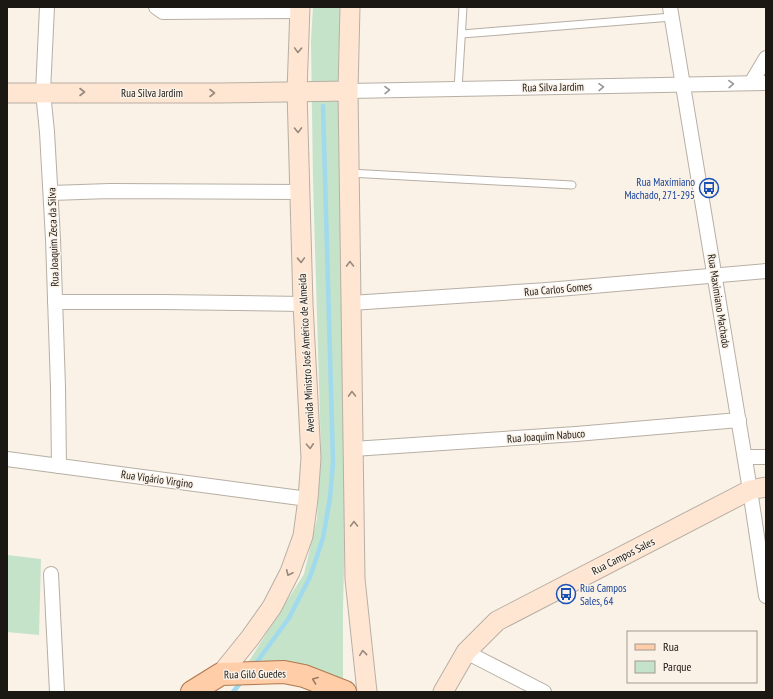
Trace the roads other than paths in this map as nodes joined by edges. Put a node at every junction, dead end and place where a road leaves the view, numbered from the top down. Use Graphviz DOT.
graph roads {
  1 [pos="46,7"];
  2 [pos="350,7"];
  3 [pos="464,7"];
  4 [pos="157,8"];
  5 [pos="227,9"];
  6 [pos="300,9"];
  7 [pos="671,12"];
  8 [pos="462,34"];
  9 [pos="766,58"];
  10 [pos="751,83"];
  11 [pos="766,83"];
  12 [pos="683,85"];
  13 [pos="458,89"];
  14 [pos="344,90"];
  15 [pos="300,91"];
  16 [pos="43,92"];
  17 [pos="7,93"];
  18 [pos="349,173"];
  19 [pos="572,185"];
  20 [pos="299,192"];
  21 [pos="51,193"];
  22 [pos="766,271"];
  23 [pos="715,276"];
  24 [pos="55,302"];
  25 [pos="351,303"];
  26 [pos="302,304"];
  27 [pos="739,420"];
  28 [pos="353,449"];
  29 [pos="745,457"];
  30 [pos="766,457"];
  31 [pos="7,459"];
  32 [pos="59,466"];
  33 [pos="758,489"];
  34 [pos="308,499"];
  35 [pos="51,574"];
  36 [pos="766,596"];
  37 [pos="466,652"];
  38 [pos="221,674"];
  39 [pos="57,692"];
  40 [pos="192,692"];
  41 [pos="345,692"];
  42 [pos="367,692"];
  43 [pos="443,692"];
  44 [pos="544,692"];
  1 -- 16 [label="street, Rua Joaquim Zeca da Silva"];
  2 -- 14 [label="street"];
  3 -- 8 [label="lane"];
  4 -- 5 [label="street"];
  5 -- 6 [label="street"];
  6 -- 15 [label="street, Avenida Ministro José Américo de Almeida, one-way"];
  7 -- 8 [label="lane"];
  7 -- 12 [label="street, Rua Maximiano Machado"];
  8 -- 13 [label="lane"];
  9 -- 10 [label="street"];
  10 -- 11 [label="street, Rua Silva Jardim"];
  12 -- 10 [label="street, Rua Silva Jardim, one-way"];
  13 -- 12 [label="street, Rua Silva Jardim, one-way"];
  12 -- 23 [label="street, Rua Maximiano Machado"];
  14 -- 13 [label="street, Rua Silva Jardim, one-way"];
  14 -- 15 [label="street, Rua Silva Jardim"];
  14 -- 18 [label="street"];
  16 -- 15 [label="street, Rua Silva Jardim, one-way"];
  15 -- 20 [label="street, Avenida Ministro José Américo de Almeida, one-way"];
  16 -- 17 [label="street, Rua Silva Jardim"];
  16 -- 21 [label="street, Rua Joaquim Zeca da Silva"];
  18 -- 19 [label="lane"];
  25 -- 18 [label="street, one-way"];
  20 -- 21 [label="street"];
  20 -- 26 [label="street, Avenida Ministro José Américo de Almeida, one-way"];
  21 -- 24 [label="street, Rua Joaquim Zeca da Silva"];
  22 -- 23 [label="street, Rua Carlos Gomes"];
  23 -- 25 [label="street, Rua Carlos Gomes"];
  23 -- 27 [label="street, Rua Maximiano Machado"];
  24 -- 26 [label="street"];
  24 -- 32 [label="street, Rua Joaquim Zeca da Silva"];
  28 -- 25 [label="street, one-way"];
  26 -- 34 [label="street, Avenida Ministro José Américo de Almeida, one-way"];
  27 -- 28 [label="street, Rua Joaquim Nabuco"];
  27 -- 29 [label="street, Rua Maximiano Machado"];
  42 -- 28 [label="street, one-way"];
  29 -- 30 [label="street"];
  29 -- 33 [label="street, Rua Maximiano Machado"];
  31 -- 32 [label="street, Rua Vigário Virgino"];
  32 -- 34 [label="street, Rua Vigário Virgino"];
  33 -- 36 [label="street, Rua Maximiano Machado"];
  33 -- 37 [label="street, Rua Campos Sales"];
  34 -- 38 [label="street, Avenida Ministro José Américo de Almeida, one-way"];
  35 -- 39 [label="street"];
  37 -- 43 [label="street, Rua Campos Sales"];
  37 -- 44 [label="street"];
  38 -- 40 [label="main road, Rua Giló Guedes"];
  41 -- 38 [label="main road, Rua Giló Guedes, one-way"];
}
